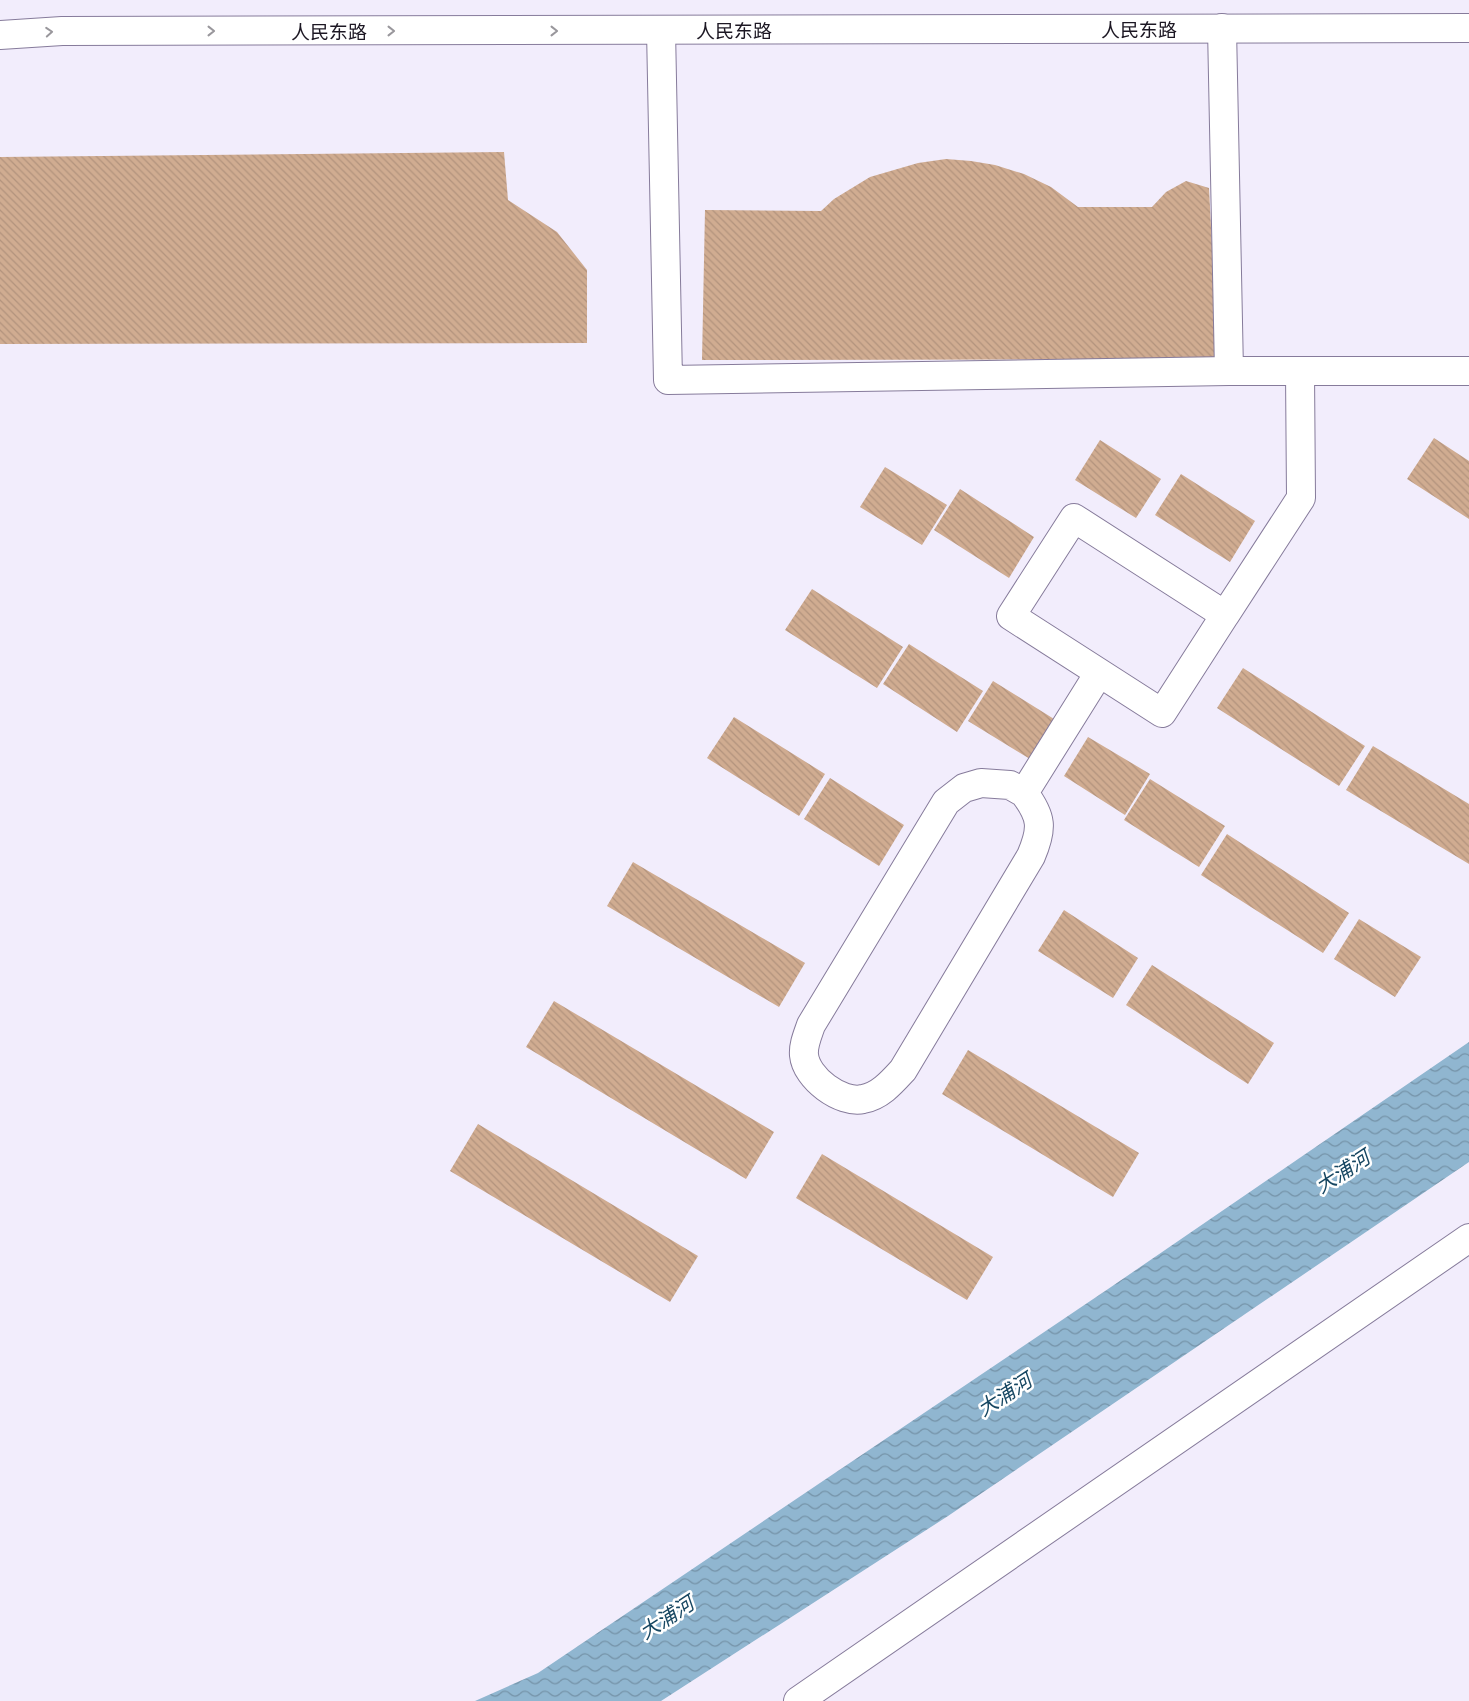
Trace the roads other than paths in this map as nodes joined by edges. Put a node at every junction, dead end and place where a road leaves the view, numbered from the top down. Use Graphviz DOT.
graph roads {
  1 [pos="1222,28"];
  2 [pos="1469,28"];
  3 [pos="661,30"];
  4 [pos="0,35"];
  5 [pos="1229,371"];
  6 [pos="1469,371"];
  7 [pos="1300,372"];
  8 [pos="1225,615"];
  9 [pos="1099,673"];
  10 [pos="1024,793"];
  11 [pos="1469,1238"];
  12 [pos="798,1701"];
  1 -- 2 [label="street, 人民东路"];
  1 -- 3 [label="street, 人民东路"];
  1 -- 5 [label="street"];
  4 -- 3 [label="street, 人民东路, one-way"];
  3 -- 5 [label="street"];
  5 -- 7 [label="street"];
  6 -- 7 [label="street"];
  7 -- 8 [label="street"];
  8 -- 9 [label="street"];
  8 -- 9 [label="street"];
  9 -- 10 [label="street"];
  10 -- 10 [label="street"];
  11 -- 12 [label="street"];
}
